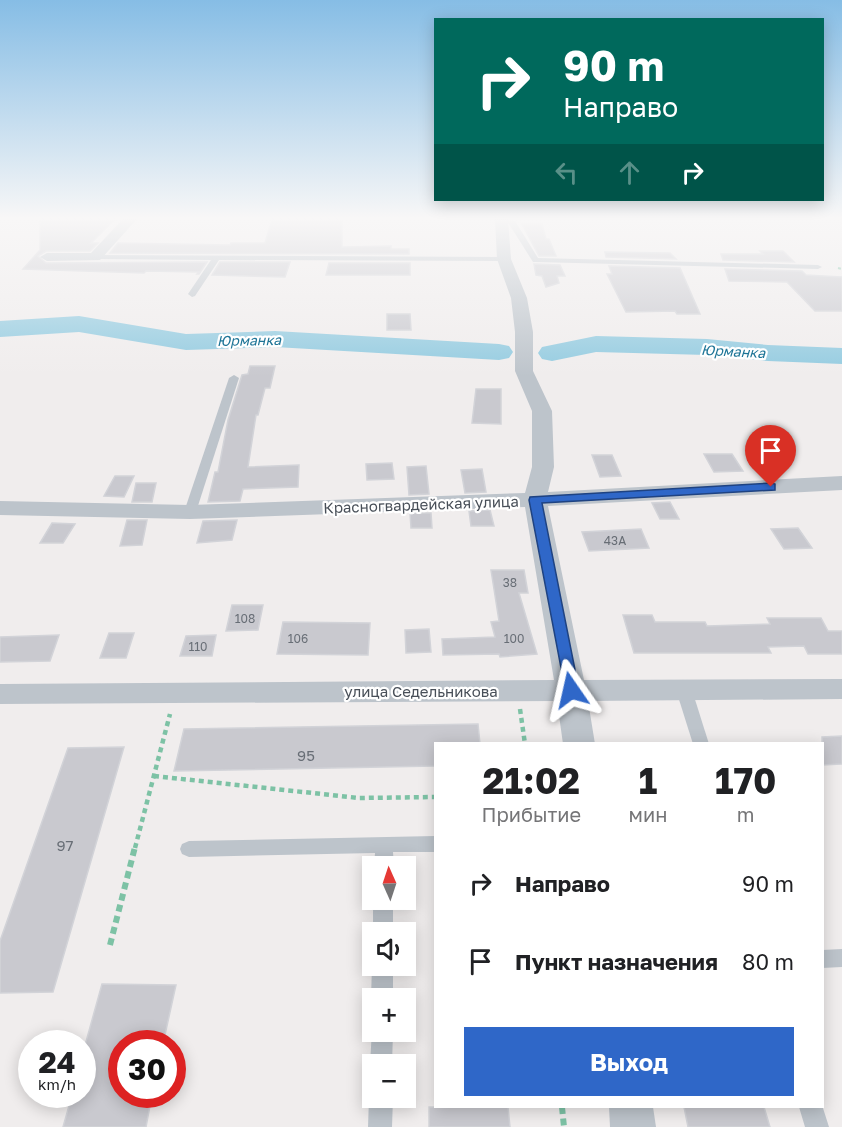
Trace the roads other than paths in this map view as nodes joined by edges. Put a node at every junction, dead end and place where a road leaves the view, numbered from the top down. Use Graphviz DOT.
graph roads {
  1 [pos="207,272"];
  2 [pos="509,272"];
  3 [pos="192,294"];
  4 [pos="234,378"];
  5 [pos="842,483"];
  6 [pos="535,500"];
  7 [pos="0,508"];
  8 [pos="190,512"];
  9 [pos="842,689"];
  10 [pos="571,690"];
  11 [pos="684,690"];
  12 [pos="0,694"];
  13 [pos="579,742"];
  14 [pos="700,742"];
  15 [pos="434,844"];
  16 [pos="384,846"];
  17 [pos="189,849"];
  18 [pos="384,856"];
  19 [pos="842,958"];
  20 [pos="824,959"];
  21 [pos="381,1108"];
  22 [pos="631,1108"];
  23 [pos="811,1108"];
  24 [pos="380,1127"];
  25 [pos="633,1127"];
  26 [pos="817,1127"];
  1 -- 3 [label="lane"];
  2 -- 6 [label="street"];
  4 -- 8 [label="lane"];
  5 -- 6 [label="street, Красногвардейская улица"];
  6 -- 8 [label="street, Красногвардейская улица"];
  6 -- 10 [label="street"];
  7 -- 8 [label="street, Красногвардейская улица"];
  9 -- 11 [label="street, улица Седельникова"];
  10 -- 11 [label="street, улица Седельникова"];
  10 -- 12 [label="street, улица Седельникова"];
  10 -- 13 [label="street"];
  11 -- 14 [label="lane"];
  15 -- 16 [label="lane"];
  16 -- 17 [label="lane"];
  16 -- 18 [label="lane"];
  19 -- 20 [label="lane"];
  21 -- 24 [label="lane"];
  22 -- 25 [label="street"];
  23 -- 26 [label="lane"];
}
